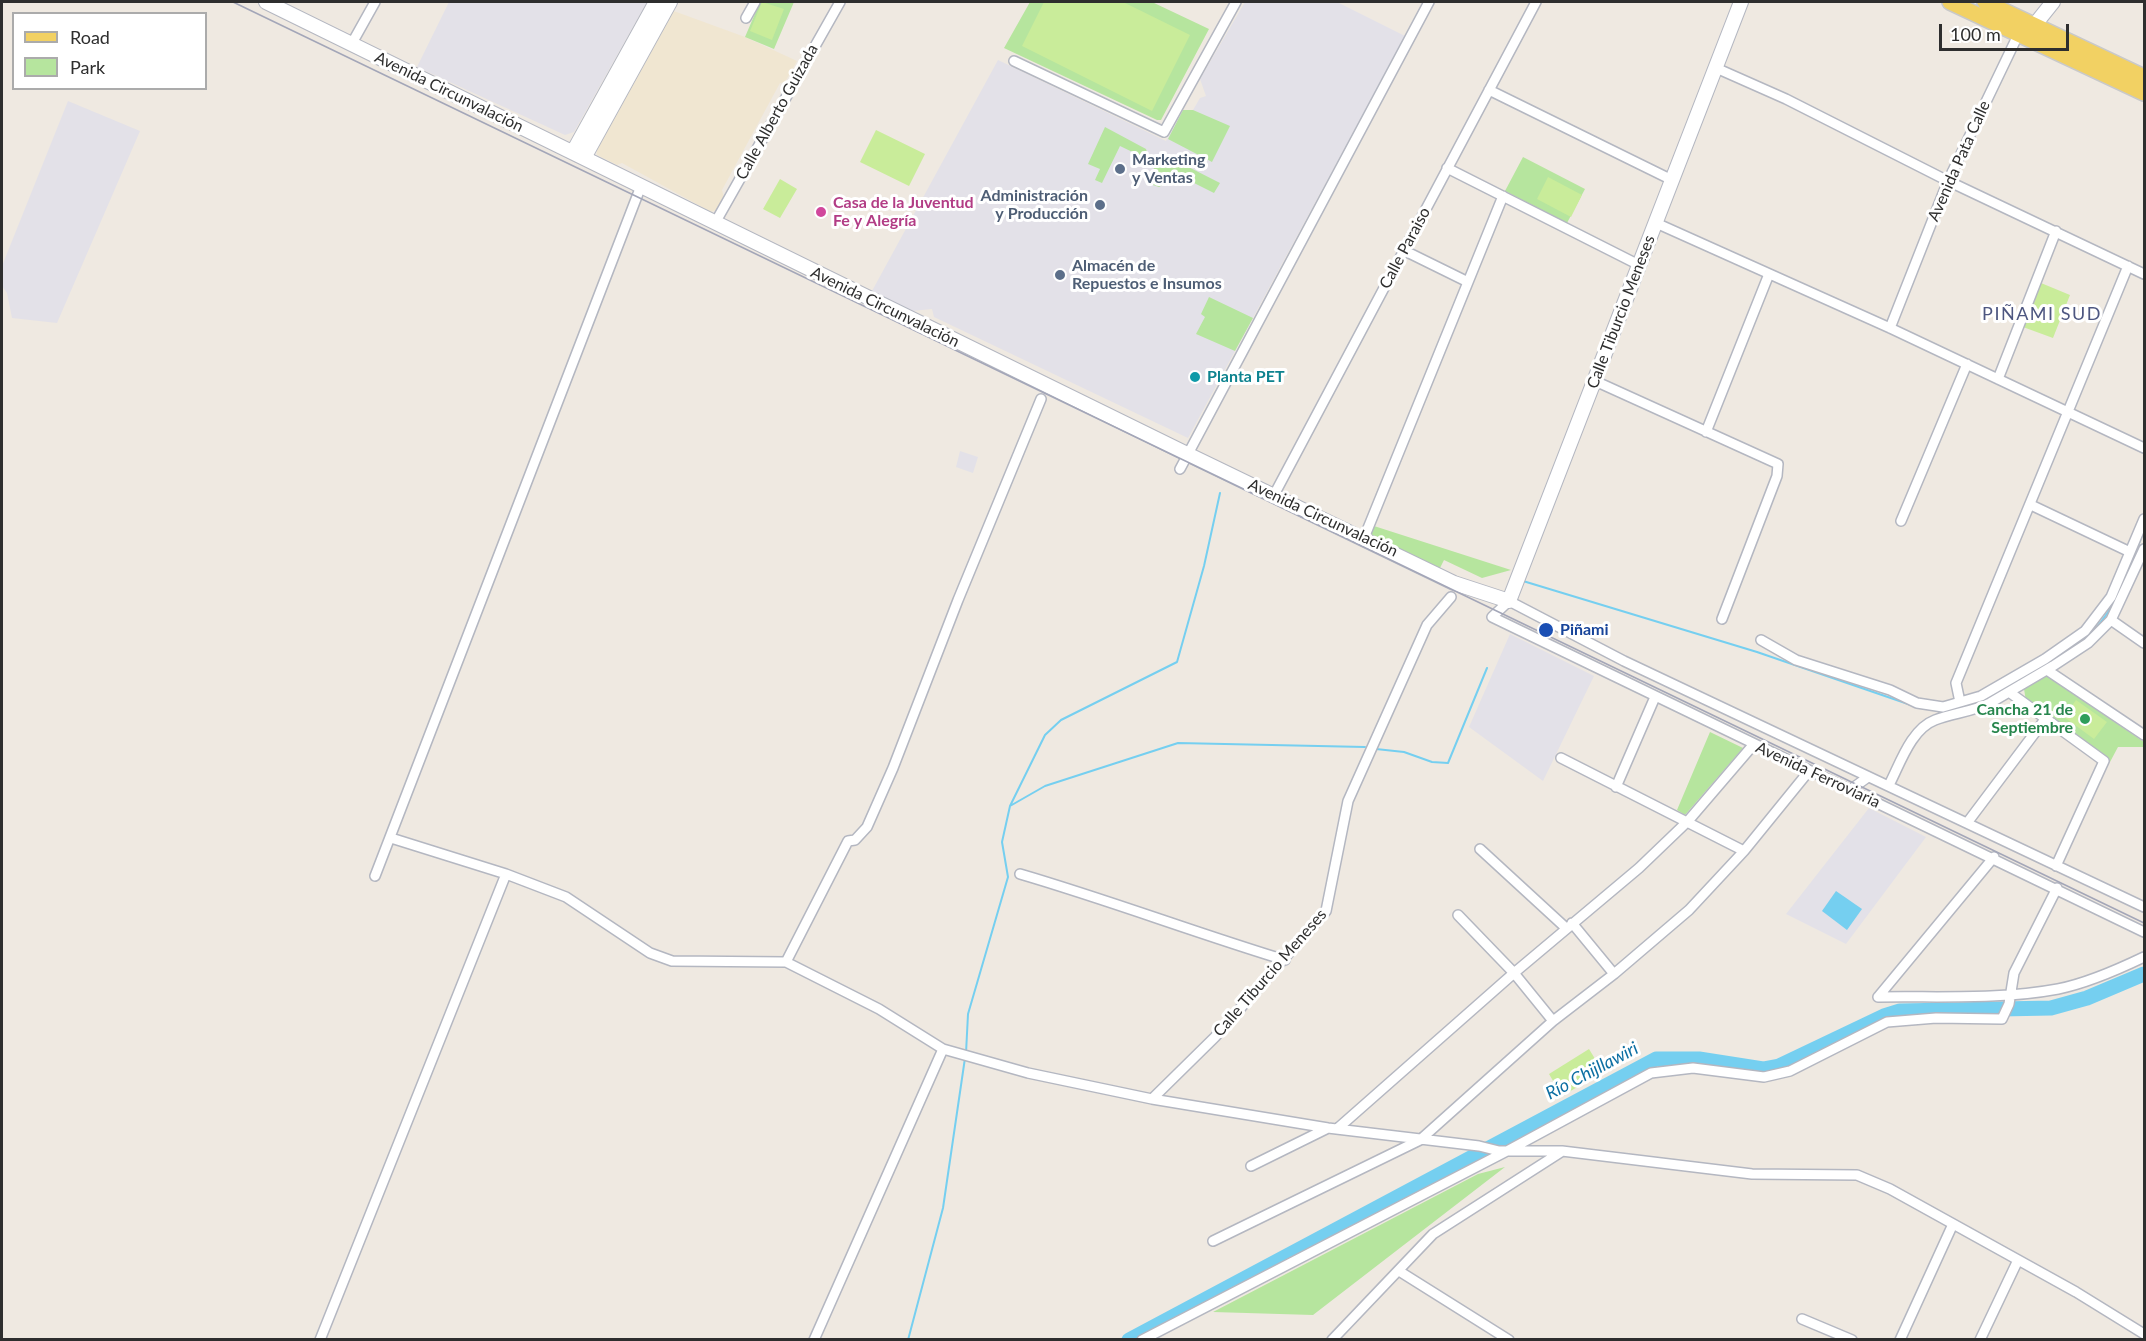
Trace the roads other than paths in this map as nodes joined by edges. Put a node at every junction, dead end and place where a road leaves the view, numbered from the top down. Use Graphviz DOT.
graph roads {
  1 [pos="266,2"];
  2 [pos="375,2"];
  3 [pos="656,2"];
  4 [pos="670,2"];
  5 [pos="755,2"];
  6 [pos="840,2"];
  7 [pos="1236,2"];
  8 [pos="1429,2"];
  9 [pos="1536,2"];
  10 [pos="1741,2"];
  11 [pos="1950,2"];
  12 [pos="1985,2"];
  13 [pos="2043,2"];
  14 [pos="2053,2"];
  15 [pos="746,18"];
  16 [pos="2027,29"];
  17 [pos="351,45"];
  18 [pos="1014,61"];
  19 [pos="1716,68"];
  20 [pos="2145,77"];
  21 [pos="1489,90"];
  22 [pos="2145,93"];
  23 [pos="579,154"];
  24 [pos="1447,168"];
  25 [pos="1672,180"];
  26 [pos="1948,181"];
  27 [pos="641,186"];
  28 [pos="1503,196"];
  29 [pos="715,223"];
  30 [pos="1656,223"];
  31 [pos="2056,231"];
  32 [pos="1404,250"];
  33 [pos="1640,265"];
  34 [pos="2128,266"];
  35 [pos="1769,274"];
  36 [pos="2145,274"];
  37 [pos="1468,282"];
  38 [pos="1890,328"];
  39 [pos="1967,364"];
  40 [pos="1998,379"];
  41 [pos="1594,381"];
  42 [pos="1041,399"];
  43 [pos="2068,412"];
  44 [pos="1706,432"];
  45 [pos="2145,448"];
  46 [pos="1187,454"];
  47 [pos="1180,469"];
  48 [pos="1274,495"];
  49 [pos="2031,505"];
  50 [pos="2145,519"];
  51 [pos="1901,520"];
  52 [pos="1364,537"];
  53 [pos="2144,551"];
  54 [pos="2130,552"];
  55 [pos="1450,597"];
  56 [pos="1509,601"];
  57 [pos="1492,616"];
  58 [pos="1722,619"];
  59 [pos="2111,621"];
  60 [pos="1761,640"];
  61 [pos="2145,643"];
  62 [pos="2047,670"];
  63 [pos="2009,692"];
  64 [pos="1655,697"];
  65 [pos="1960,702"];
  66 [pos="2046,718"];
  67 [pos="2145,735"];
  68 [pos="1754,744"];
  69 [pos="1561,758"];
  70 [pos="1809,771"];
  71 [pos="1869,777"];
  72 [pos="1889,785"];
  73 [pos="1616,787"];
  74 [pos="1850,790"];
  75 [pos="1688,821"];
  76 [pos="1967,822"];
  77 [pos="391,838"];
  78 [pos="1480,849"];
  79 [pos="1744,851"];
  80 [pos="1994,857"];
  81 [pos="2056,866"];
  82 [pos="506,874"];
  83 [pos="1020,874"];
  84 [pos="375,876"];
  85 [pos="2057,888"];
  86 [pos="2145,907"];
  87 [pos="1458,915"];
  88 [pos="1569,925"];
  89 [pos="2145,932"];
  90 [pos="2145,957"];
  91 [pos="1285,960"];
  92 [pos="786,962"];
  93 [pos="1514,972"];
  94 [pos="1614,974"];
  95 [pos="2009,999"];
  96 [pos="1553,1021"];
  97 [pos="943,1049"];
  98 [pos="1152,1099"];
  99 [pos="1333,1128"];
  100 [pos="1420,1140"];
  101 [pos="1503,1151"];
  102 [pos="1562,1151"];
  103 [pos="1251,1166"];
  104 [pos="1953,1224"];
  105 [pos="1213,1241"];
  106 [pos="2018,1260"];
  107 [pos="1399,1271"];
  108 [pos="1802,1319"];
  109 [pos="2145,1334"];
  110 [pos="320,1340"];
  111 [pos="813,1340"];
  112 [pos="1142,1340"];
  113 [pos="1332,1340"];
  114 [pos="1509,1340"];
  115 [pos="1852,1340"];
  116 [pos="1900,1340"];
  117 [pos="1980,1340"];
  1 -- 17 [label="street, Avenida Circunvalación"];
  2 -- 17 [label="street"];
  3 -- 23 [label="street"];
  4 -- 23 [label="street"];
  5 -- 15 [label="street"];
  6 -- 29 [label="street, Calle Alberto Guizada"];
  7 -- 18 [label="street"];
  8 -- 46 [label="street"];
  9 -- 21 [label="street, Calle Paraiso"];
  10 -- 19 [label="street, Calle Tiburcio Meneses"];
  11 -- 16 [label="main road"];
  12 -- 16 [label="main road"];
  13 -- 16 [label="street, Avenida Pata Calle"];
  14 -- 16 [label="street, Avenida Pata Calle"];
  16 -- 20 [label="main road"];
  16 -- 22 [label="main road"];
  16 -- 26 [label="street, Avenida Pata Calle"];
  17 -- 23 [label="street, Avenida Circunvalación"];
  19 -- 25 [label="street, Calle Tiburcio Meneses"];
  19 -- 26 [label="street"];
  21 -- 24 [label="street, Calle Paraiso"];
  21 -- 25 [label="street"];
  23 -- 27 [label="street, Avenida Circunvalación"];
  24 -- 28 [label="street"];
  24 -- 32 [label="street, Calle Paraiso"];
  25 -- 30 [label="street, Calle Tiburcio Meneses"];
  26 -- 31 [label="street"];
  26 -- 38 [label="street, Avenida Pata Calle"];
  27 -- 29 [label="street, Avenida Circunvalación"];
  27 -- 77 [label="street"];
  28 -- 33 [label="street"];
  28 -- 37 [label="street"];
  29 -- 46 [label="street, Avenida Circunvalación"];
  30 -- 33 [label="street, Calle Tiburcio Meneses"];
  30 -- 35 [label="street"];
  31 -- 34 [label="street"];
  31 -- 40 [label="street"];
  32 -- 37 [label="street"];
  32 -- 48 [label="street, Calle Paraiso"];
  33 -- 41 [label="street, Calle Tiburcio Meneses"];
  34 -- 36 [label="street"];
  34 -- 43 [label="street"];
  35 -- 38 [label="street"];
  35 -- 44 [label="street"];
  37 -- 52 [label="street"];
  38 -- 39 [label="street"];
  39 -- 40 [label="street"];
  39 -- 51 [label="street"];
  40 -- 43 [label="street"];
  41 -- 44 [label="street"];
  41 -- 56 [label="street, Calle Tiburcio Meneses"];
  42 -- 92 [label="street"];
  43 -- 45 [label="street"];
  43 -- 49 [label="street"];
  44 -- 58 [label="street"];
  46 -- 47 [label="street"];
  46 -- 48 [label="street, Avenida Circunvalación"];
  48 -- 52 [label="street, Avenida Circunvalación"];
  49 -- 54 [label="street"];
  49 -- 65 [label="street"];
  50 -- 54 [label="street"];
  52 -- 56 [label="street, Avenida Circunvalación"];
  53 -- 59 [label="street"];
  54 -- 65 [label="street"];
  55 -- 91 [label="street, Calle Tiburcio Meneses"];
  56 -- 57 [label="street, Calle Tiburcio Meneses"];
  56 -- 71 [label="street, Avenida Ferroviaria"];
  57 -- 64 [label="street, Avenida Ferroviaria"];
  59 -- 61 [label="street"];
  59 -- 62 [label="street"];
  60 -- 65 [label="street"];
  62 -- 63 [label="street"];
  62 -- 67 [label="street"];
  63 -- 66 [label="street"];
  63 -- 72 [label="street"];
  64 -- 68 [label="street, Avenida Ferroviaria"];
  64 -- 73 [label="street"];
  66 -- 76 [label="street"];
  66 -- 81 [label="street"];
  68 -- 70 [label="street, Avenida Ferroviaria"];
  68 -- 75 [label="street"];
  69 -- 73 [label="street"];
  70 -- 74 [label="street, Avenida Ferroviaria"];
  70 -- 79 [label="street"];
  71 -- 72 [label="street, Avenida Ferroviaria"];
  71 -- 74 [label="street"];
  72 -- 76 [label="street, Avenida Ferroviaria"];
  73 -- 75 [label="street"];
  74 -- 80 [label="street, Avenida Ferroviaria"];
  75 -- 79 [label="street"];
  75 -- 88 [label="street"];
  76 -- 81 [label="street, Avenida Ferroviaria"];
  77 -- 82 [label="street"];
  77 -- 84 [label="street"];
  78 -- 88 [label="street"];
  79 -- 94 [label="street"];
  80 -- 85 [label="street, Avenida Ferroviaria"];
  80 -- 95 [label="street"];
  81 -- 86 [label="street, Avenida Ferroviaria"];
  82 -- 92 [label="street"];
  82 -- 110 [label="street"];
  83 -- 91 [label="street"];
  85 -- 89 [label="street, Avenida Ferroviaria"];
  85 -- 95 [label="street"];
  87 -- 93 [label="street"];
  88 -- 93 [label="street"];
  88 -- 94 [label="street"];
  90 -- 95 [label="street"];
  91 -- 98 [label="street, Calle Tiburcio Meneses"];
  92 -- 97 [label="street"];
  93 -- 96 [label="street"];
  93 -- 99 [label="street"];
  94 -- 96 [label="street"];
  95 -- 101 [label="street"];
  96 -- 100 [label="street"];
  97 -- 98 [label="street"];
  97 -- 111 [label="street"];
  98 -- 99 [label="street"];
  99 -- 100 [label="street"];
  99 -- 103 [label="street"];
  100 -- 101 [label="street"];
  100 -- 105 [label="street"];
  101 -- 102 [label="street"];
  101 -- 112 [label="street"];
  102 -- 104 [label="street"];
  102 -- 107 [label="street"];
  104 -- 106 [label="street"];
  104 -- 116 [label="street"];
  106 -- 109 [label="street"];
  106 -- 117 [label="street"];
  107 -- 113 [label="street"];
  107 -- 114 [label="street"];
  108 -- 115 [label="street"];
}
